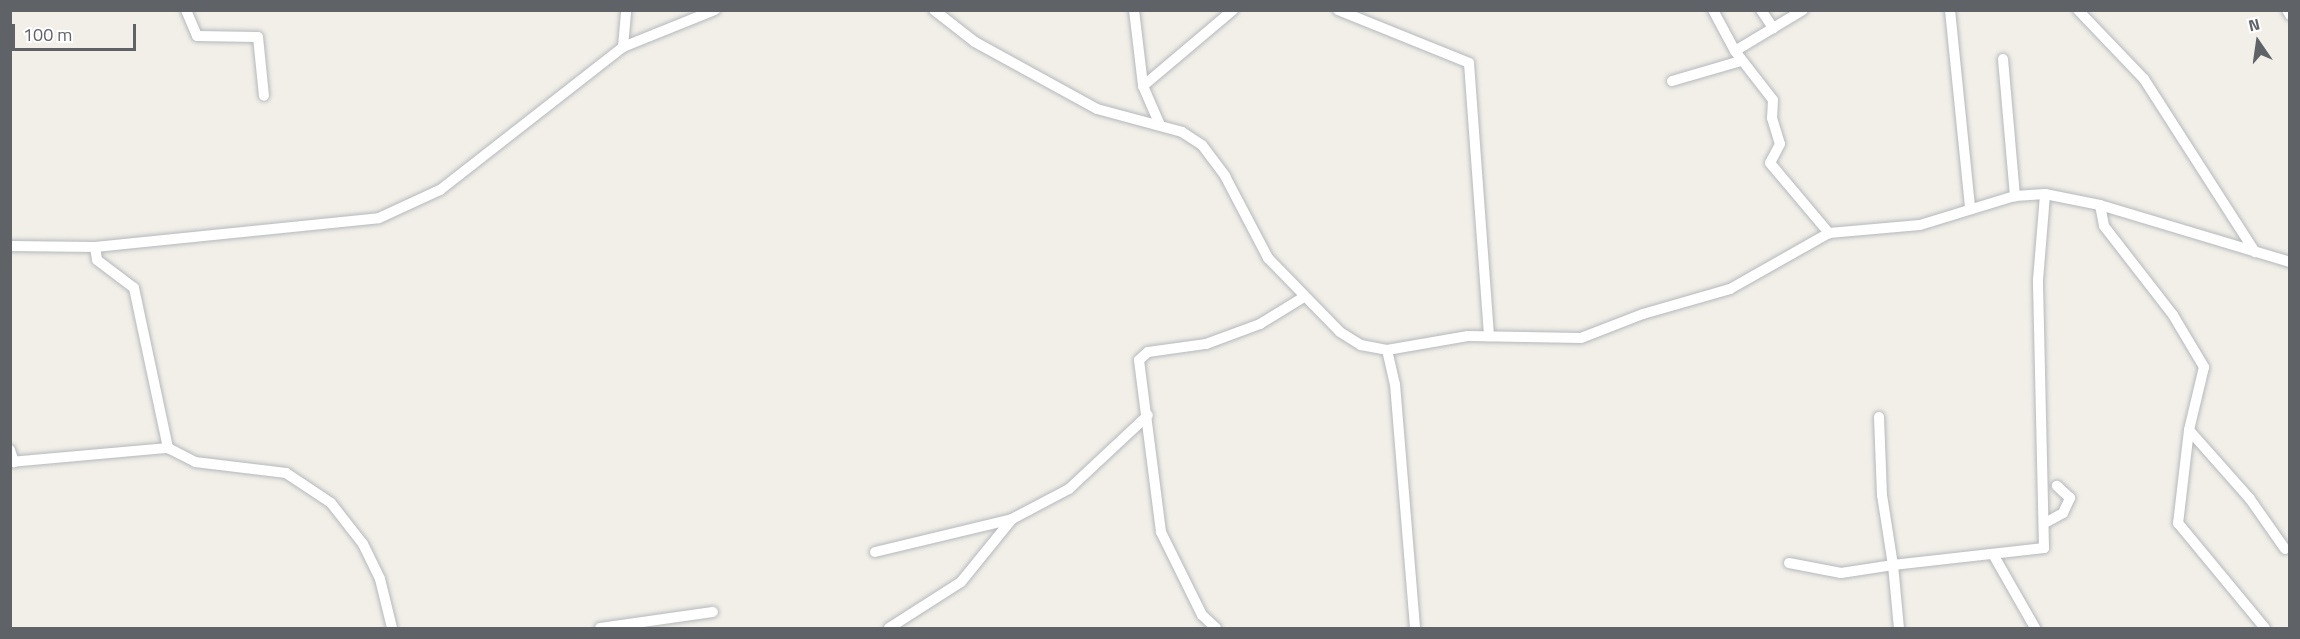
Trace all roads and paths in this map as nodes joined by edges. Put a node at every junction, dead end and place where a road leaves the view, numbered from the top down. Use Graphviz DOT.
graph roads {
  1 [pos="186,10"];
  2 [pos="626,10"];
  3 [pos="715,10"];
  4 [pos="934,10"];
  5 [pos="1134,10"];
  6 [pos="1233,10"];
  7 [pos="1338,10"];
  8 [pos="1713,10"];
  9 [pos="1761,10"];
  10 [pos="1803,10"];
  11 [pos="1950,10"];
  12 [pos="2078,10"];
  13 [pos="2287,10"];
  14 [pos="2289,15"];
  15 [pos="1773,28"];
  16 [pos="623,47"];
  17 [pos="1738,56"];
  18 [pos="2003,59"];
  19 [pos="1672,81"];
  20 [pos="1143,86"];
  21 [pos="264,96"];
  22 [pos="1160,125"];
  23 [pos="2045,194"];
  24 [pos="2015,196"];
  25 [pos="2100,205"];
  26 [pos="1970,208"];
  27 [pos="1828,234"];
  28 [pos="10,246"];
  29 [pos="95,247"];
  30 [pos="2256,252"];
  31 [pos="2289,262"];
  32 [pos="1304,297"];
  33 [pos="1489,336"];
  34 [pos="1387,350"];
  35 [pos="1148,415"];
  36 [pos="1879,417"];
  37 [pos="2189,430"];
  38 [pos="168,448"];
  39 [pos="10,450"];
  40 [pos="12,462"];
  41 [pos="2057,486"];
  42 [pos="1012,519"];
  43 [pos="2044,523"];
  44 [pos="2285,549"];
  45 [pos="875,552"];
  46 [pos="1994,556"];
  47 [pos="1789,563"];
  48 [pos="1893,565"];
  49 [pos="712,612"];
  50 [pos="392,628"];
  51 [pos="600,628"];
  52 [pos="889,628"];
  53 [pos="1216,628"];
  54 [pos="1415,628"];
  55 [pos="1899,628"];
  56 [pos="2035,628"];
  57 [pos="2265,628"];
  1 -- 21 [label="street"];
  2 -- 16 [label="street"];
  3 -- 16 [label="street"];
  4 -- 22 [label="street"];
  5 -- 20 [label="street"];
  6 -- 20 [label="street"];
  7 -- 33 [label="street"];
  8 -- 17 [label="street"];
  9 -- 15 [label="street"];
  10 -- 15 [label="street"];
  11 -- 26 [label="street"];
  12 -- 30 [label="street"];
  13 -- 14 [label="street"];
  15 -- 17 [label="street"];
  16 -- 29 [label="street"];
  17 -- 19 [label="street"];
  17 -- 27 [label="street"];
  18 -- 24 [label="street"];
  20 -- 22 [label="street"];
  22 -- 32 [label="street"];
  23 -- 24 [label="street"];
  23 -- 25 [label="street"];
  23 -- 43 [label="street"];
  24 -- 26 [label="street"];
  25 -- 30 [label="street"];
  25 -- 37 [label="street"];
  26 -- 27 [label="street"];
  27 -- 33 [label="street"];
  28 -- 29 [label="street"];
  29 -- 38 [label="street"];
  30 -- 31 [label="street"];
  32 -- 34 [label="street"];
  32 -- 35 [label="street"];
  33 -- 34 [label="street"];
  34 -- 54 [label="street"];
  35 -- 42 [label="street"];
  35 -- 53 [label="street"];
  36 -- 48 [label="street"];
  37 -- 44 [label="street"];
  37 -- 57 [label="street"];
  38 -- 40 [label="street"];
  38 -- 50 [label="street"];
  39 -- 40 [label="street"];
  41 -- 43 [label="street"];
  42 -- 45 [label="street"];
  42 -- 52 [label="street"];
  43 -- 46 [label="street"];
  46 -- 48 [label="street"];
  46 -- 56 [label="street"];
  47 -- 48 [label="street"];
  48 -- 55 [label="street"];
  49 -- 51 [label="street"];
}
